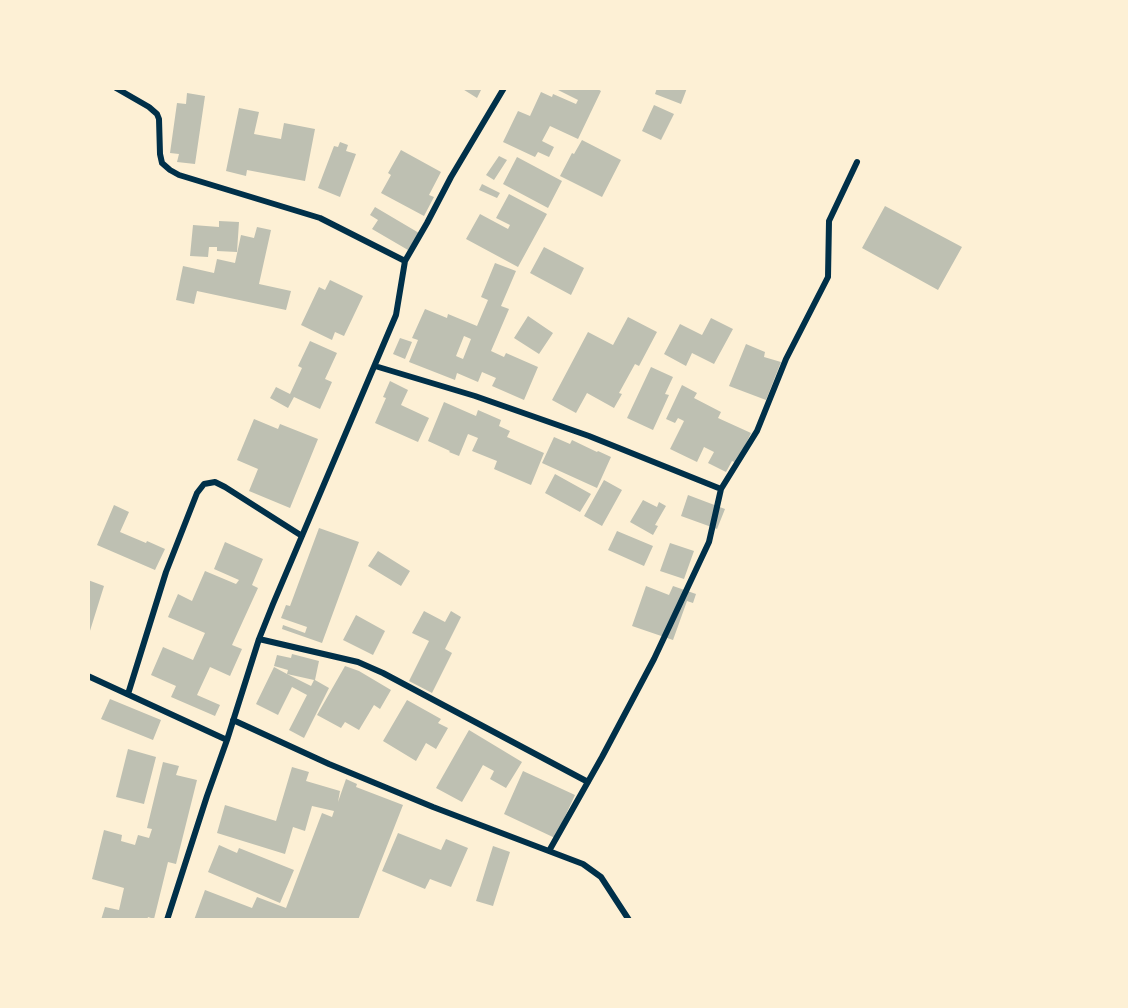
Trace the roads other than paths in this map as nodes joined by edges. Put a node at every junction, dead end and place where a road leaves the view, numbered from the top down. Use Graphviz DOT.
graph roads {
  1 [pos="116,88"];
  2 [pos="504,88"];
  3 [pos="857,162"];
  4 [pos="405,261"];
  5 [pos="375,366"];
  6 [pos="721,489"];
  7 [pos="302,536"];
  8 [pos="259,639"];
  9 [pos="88,676"];
  10 [pos="128,694"];
  11 [pos="233,720"];
  12 [pos="227,740"];
  13 [pos="588,782"];
  14 [pos="549,851"];
  15 [pos="168,920"];
  16 [pos="629,920"];
  1 -- 4 [label="street"];
  2 -- 4 [label="street"];
  3 -- 6 [label="street"];
  4 -- 5 [label="street"];
  5 -- 6 [label="street"];
  5 -- 7 [label="street"];
  6 -- 13 [label="street"];
  7 -- 8 [label="street"];
  7 -- 10 [label="street"];
  8 -- 11 [label="street"];
  8 -- 13 [label="street"];
  9 -- 10 [label="street"];
  10 -- 12 [label="street"];
  11 -- 12 [label="street"];
  11 -- 14 [label="street"];
  12 -- 15 [label="street"];
  13 -- 14 [label="street"];
  14 -- 16 [label="street"];
}
